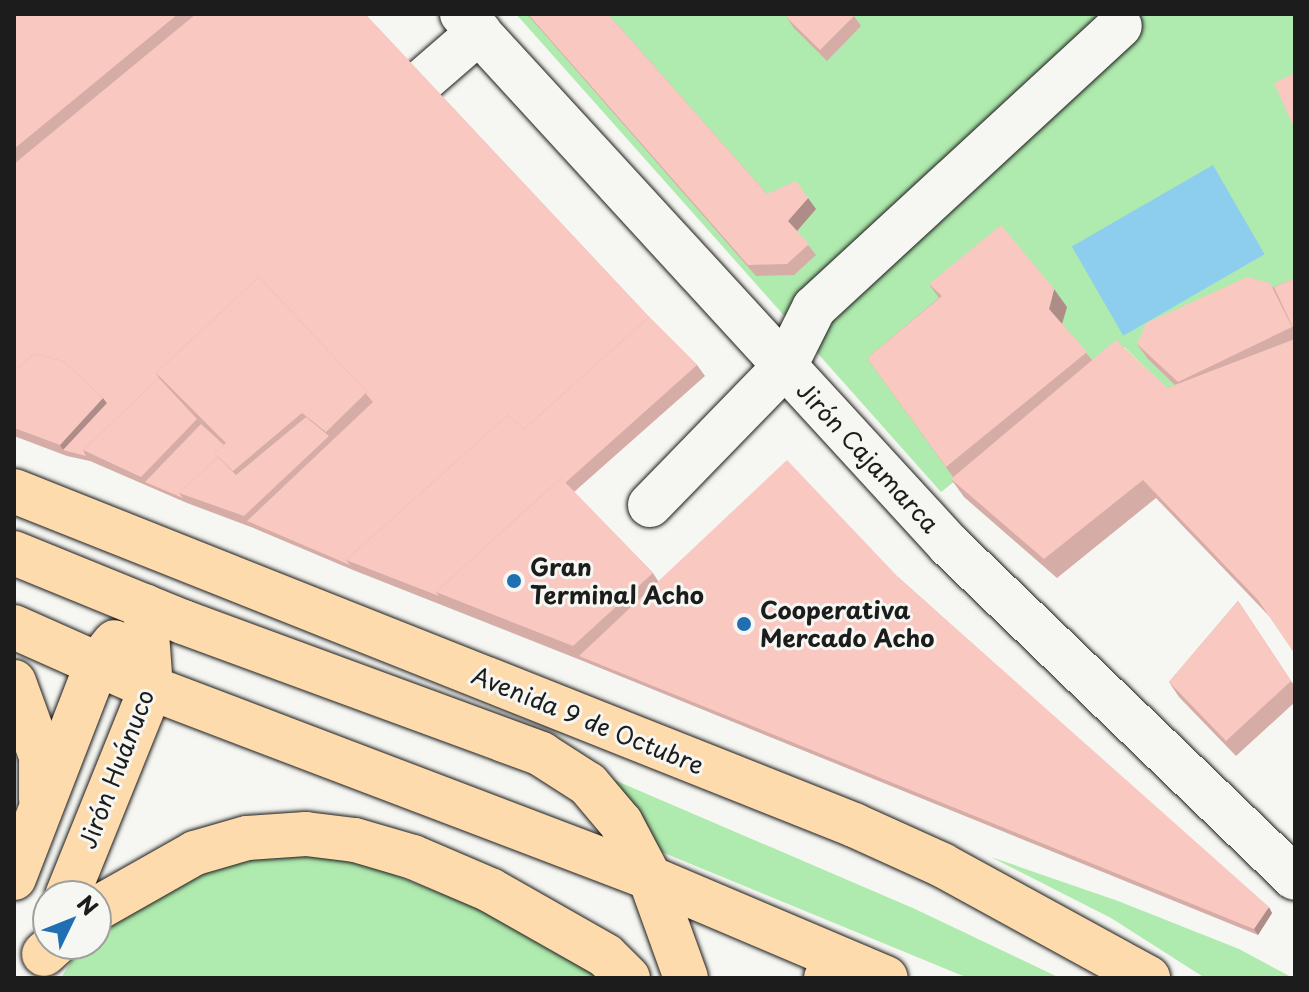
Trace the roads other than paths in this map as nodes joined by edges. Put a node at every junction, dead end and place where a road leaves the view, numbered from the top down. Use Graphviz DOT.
graph roads {
  1 [pos="471,23"];
  2 [pos="1120,26"];
  3 [pos="347,147"];
  4 [pos="785,366"];
  5 [pos="14,491"];
  6 [pos="650,505"];
  7 [pos="14,553"];
  8 [pos="145,606"];
  9 [pos="14,627"];
  10 [pos="97,664"];
  11 [pos="14,682"];
  12 [pos="151,688"];
  13 [pos="574,715"];
  14 [pos="495,736"];
  15 [pos="41,812"];
  16 [pos="14,878"];
  17 [pos="650,878"];
  18 [pos="1295,878"];
  19 [pos="73,880"];
  20 [pos="112,900"];
  21 [pos="857,974"];
  22 [pos="628,978"];
  23 [pos="686,978"];
  24 [pos="1148,978"];
  1 -- 3 [label="street"];
  1 -- 4 [label="street, Jirón Cajamarca"];
  2 -- 4 [label="street"];
  4 -- 6 [label="street"];
  4 -- 18 [label="street, Jirón Cajamarca"];
  5 -- 13 [label="main road, Avenida 9 de Octubre"];
  7 -- 8 [label="main road"];
  8 -- 10 [label="main road"];
  8 -- 12 [label="main road, Jirón Huánuco"];
  8 -- 14 [label="main road"];
  9 -- 10 [label="main road"];
  10 -- 12 [label="main road"];
  10 -- 15 [label="main road"];
  11 -- 15 [label="main road"];
  12 -- 17 [label="main road"];
  12 -- 19 [label="main road, Jirón Huánuco"];
  13 -- 14 [label="main road"];
  13 -- 24 [label="main road, Avenida 9 de Octubre"];
  14 -- 17 [label="main road"];
  15 -- 16 [label="main road"];
  17 -- 21 [label="main road"];
  17 -- 23 [label="main road"];
  20 -- 22 [label="main road"];
}
